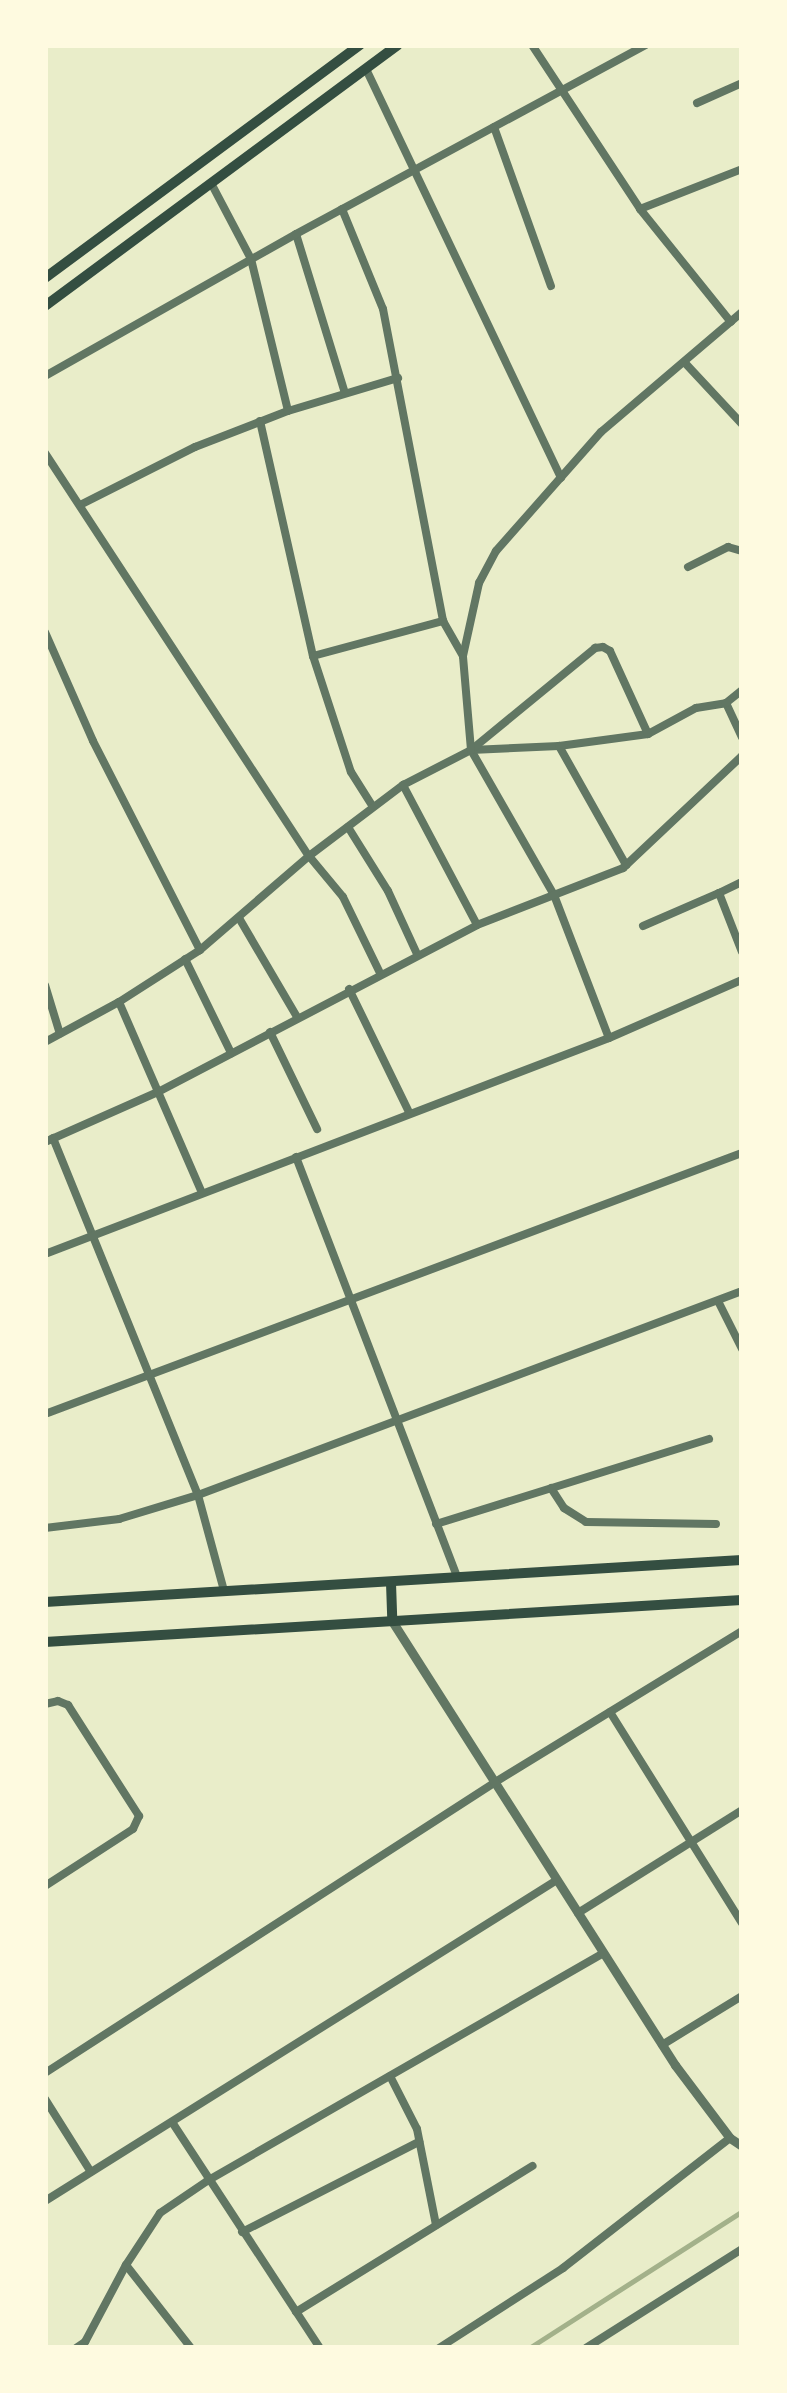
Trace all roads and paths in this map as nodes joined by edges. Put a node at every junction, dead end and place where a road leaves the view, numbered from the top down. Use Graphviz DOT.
graph roads {
  1 [pos="360,45"];
  2 [pos="398,45"];
  3 [pos="532,45"];
  4 [pos="646,45"];
  5 [pos="366,69"];
  6 [pos="742,83"];
  7 [pos="559,92"];
  8 [pos="696,104"];
  9 [pos="494,127"];
  10 [pos="742,169"];
  11 [pos="413,171"];
  12 [pos="211,182"];
  13 [pos="342,209"];
  14 [pos="640,209"];
  15 [pos="296,234"];
  16 [pos="251,259"];
  17 [pos="45,278"];
  18 [pos="551,286"];
  19 [pos="45,306"];
  20 [pos="742,312"];
  21 [pos="731,322"];
  22 [pos="686,364"];
  23 [pos="45,376"];
  24 [pos="398,378"];
  25 [pos="345,393"];
  26 [pos="288,411"];
  27 [pos="260,422"];
  28 [pos="742,424"];
  29 [pos="45,452"];
  30 [pos="560,478"];
  31 [pos="80,505"];
  32 [pos="742,552"];
  33 [pos="688,567"];
  34 [pos="443,621"];
  35 [pos="45,632"];
  36 [pos="313,656"];
  37 [pos="463,656"];
  38 [pos="742,690"];
  39 [pos="726,703"];
  40 [pos="648,734"];
  41 [pos="742,738"];
  42 [pos="560,746"];
  43 [pos="471,750"];
  44 [pos="742,756"];
  45 [pos="403,785"];
  46 [pos="373,807"];
  47 [pos="348,827"];
  48 [pos="309,856"];
  49 [pos="626,866"];
  50 [pos="742,882"];
  51 [pos="718,894"];
  52 [pos="554,895"];
  53 [pos="239,918"];
  54 [pos="477,925"];
  55 [pos="643,926"];
  56 [pos="200,950"];
  57 [pos="742,952"];
  58 [pos="417,954"];
  59 [pos="185,959"];
  60 [pos="380,974"];
  61 [pos="742,980"];
  62 [pos="45,986"];
  63 [pos="349,989"];
  64 [pos="119,1002"];
  65 [pos="297,1018"];
  66 [pos="270,1032"];
  67 [pos="60,1034"];
  68 [pos="609,1038"];
  69 [pos="45,1042"];
  70 [pos="231,1053"];
  71 [pos="158,1092"];
  72 [pos="409,1112"];
  73 [pos="318,1129"];
  74 [pos="49,1140"];
  75 [pos="742,1152"];
  76 [pos="296,1157"];
  77 [pos="202,1194"];
  78 [pos="94,1235"];
  79 [pos="45,1254"];
  80 [pos="742,1291"];
  81 [pos="350,1300"];
  82 [pos="718,1300"];
  83 [pos="742,1349"];
  84 [pos="150,1374"];
  85 [pos="45,1414"];
  86 [pos="397,1420"];
  87 [pos="709,1440"];
  88 [pos="550,1488"];
  89 [pos="198,1496"];
  90 [pos="436,1524"];
  91 [pos="716,1524"];
  92 [pos="45,1528"];
  93 [pos="742,1560"];
  94 [pos="457,1578"];
  95 [pos="391,1583"];
  96 [pos="224,1591"];
  97 [pos="742,1600"];
  98 [pos="45,1602"];
  99 [pos="392,1621"];
  100 [pos="742,1631"];
  101 [pos="45,1642"];
  102 [pos="45,1704"];
  103 [pos="610,1712"];
  104 [pos="497,1780"];
  105 [pos="742,1810"];
  106 [pos="689,1843"];
  107 [pos="557,1880"];
  108 [pos="45,1886"];
  109 [pos="578,1913"];
  110 [pos="742,1923"];
  111 [pos="603,1954"];
  112 [pos="742,1996"];
  113 [pos="662,2045"];
  114 [pos="45,2073"];
  115 [pos="390,2076"];
  116 [pos="45,2098"];
  117 [pos="172,2122"];
  118 [pos="730,2138"];
  119 [pos="419,2142"];
  120 [pos="742,2146"];
  121 [pos="532,2166"];
  122 [pos="91,2172"];
  123 [pos="207,2181"];
  124 [pos="45,2201"];
  125 [pos="436,2225"];
  126 [pos="242,2232"];
  127 [pos="742,2249"];
  128 [pos="126,2265"];
  129 [pos="296,2312"];
  130 [pos="88,2345"];
  131 [pos="76,2348"];
  132 [pos="190,2348"];
  133 [pos="320,2348"];
  134 [pos="439,2348"];
  135 [pos="586,2348"];
  1 -- 17 [label="main road"];
  2 -- 5 [label="main road"];
  3 -- 7 [label="street"];
  4 -- 7 [label="street"];
  5 -- 11 [label="street"];
  5 -- 12 [label="main road"];
  6 -- 8 [label="street"];
  7 -- 9 [label="street"];
  7 -- 14 [label="street"];
  9 -- 11 [label="street"];
  9 -- 18 [label="street"];
  10 -- 14 [label="street"];
  11 -- 13 [label="street"];
  11 -- 30 [label="street"];
  12 -- 16 [label="street"];
  12 -- 19 [label="main road"];
  13 -- 15 [label="street"];
  13 -- 24 [label="street"];
  14 -- 21 [label="street"];
  15 -- 16 [label="street"];
  15 -- 25 [label="street"];
  16 -- 23 [label="street"];
  16 -- 26 [label="street"];
  20 -- 21 [label="street"];
  21 -- 22 [label="street"];
  22 -- 28 [label="street"];
  22 -- 30 [label="street"];
  24 -- 25 [label="street"];
  24 -- 34 [label="street"];
  25 -- 26 [label="street"];
  26 -- 27 [label="street"];
  27 -- 31 [label="street"];
  27 -- 36 [label="street"];
  29 -- 31 [label="street"];
  30 -- 37 [label="street"];
  31 -- 48 [label="street"];
  32 -- 33 [label="street"];
  34 -- 36 [label="street"];
  34 -- 37 [label="street"];
  35 -- 56 [label="street"];
  36 -- 46 [label="street"];
  37 -- 43 [label="street"];
  38 -- 39 [label="street"];
  39 -- 40 [label="street"];
  39 -- 41 [label="street"];
  40 -- 42 [label="street"];
  40 -- 43 [label="street"];
  42 -- 43 [label="street"];
  42 -- 49 [label="street"];
  43 -- 45 [label="street"];
  43 -- 52 [label="street"];
  44 -- 49 [label="street"];
  45 -- 46 [label="street"];
  45 -- 54 [label="street"];
  46 -- 47 [label="street"];
  47 -- 48 [label="street"];
  47 -- 58 [label="street"];
  48 -- 53 [label="street"];
  48 -- 60 [label="street"];
  49 -- 52 [label="street"];
  50 -- 51 [label="street"];
  51 -- 55 [label="street"];
  51 -- 57 [label="street"];
  52 -- 54 [label="street"];
  52 -- 68 [label="street"];
  53 -- 56 [label="street"];
  53 -- 65 [label="street"];
  54 -- 58 [label="street"];
  56 -- 59 [label="street"];
  58 -- 60 [label="street"];
  59 -- 64 [label="street"];
  59 -- 70 [label="street"];
  60 -- 63 [label="street"];
  61 -- 68 [label="street"];
  62 -- 67 [label="street"];
  63 -- 65 [label="street"];
  63 -- 72 [label="street"];
  64 -- 67 [label="street"];
  64 -- 71 [label="street"];
  65 -- 66 [label="street"];
  66 -- 70 [label="street"];
  66 -- 73 [label="street"];
  67 -- 69 [label="street"];
  68 -- 72 [label="street"];
  70 -- 71 [label="street"];
  71 -- 74 [label="street"];
  71 -- 77 [label="street"];
  72 -- 76 [label="street"];
  74 -- 78 [label="street"];
  75 -- 81 [label="street"];
  76 -- 77 [label="street"];
  76 -- 81 [label="street"];
  77 -- 78 [label="street"];
  78 -- 79 [label="street"];
  78 -- 84 [label="street"];
  80 -- 82 [label="street"];
  81 -- 84 [label="street"];
  81 -- 86 [label="street"];
  82 -- 83 [label="street"];
  82 -- 86 [label="street"];
  84 -- 85 [label="street"];
  84 -- 89 [label="street"];
  86 -- 89 [label="street"];
  86 -- 90 [label="street"];
  87 -- 88 [label="street"];
  88 -- 90 [label="street"];
  88 -- 91 [label="street"];
  89 -- 92 [label="street"];
  89 -- 96 [label="street"];
  90 -- 94 [label="street"];
  93 -- 94 [label="main road"];
  94 -- 95 [label="main road"];
  95 -- 96 [label="main road"];
  95 -- 99 [label="main road"];
  96 -- 98 [label="main road"];
  97 -- 99 [label="main road"];
  99 -- 101 [label="main road"];
  99 -- 104 [label="street"];
  100 -- 103 [label="street"];
  102 -- 108 [label="street"];
  103 -- 104 [label="street"];
  103 -- 106 [label="street"];
  104 -- 107 [label="street"];
  104 -- 114 [label="street"];
  105 -- 106 [label="street"];
  106 -- 109 [label="street"];
  106 -- 110 [label="street"];
  107 -- 109 [label="street"];
  107 -- 117 [label="street"];
  109 -- 111 [label="street"];
  111 -- 113 [label="street"];
  111 -- 115 [label="street"];
  112 -- 113 [label="street"];
  113 -- 118 [label="street"];
  115 -- 119 [label="street"];
  115 -- 123 [label="street"];
  116 -- 122 [label="street"];
  117 -- 122 [label="street"];
  117 -- 123 [label="street"];
  118 -- 120 [label="street"];
  118 -- 134 [label="street"];
  119 -- 125 [label="street"];
  119 -- 126 [label="street"];
  121 -- 125 [label="street"];
  122 -- 124 [label="street"];
  123 -- 126 [label="street"];
  123 -- 128 [label="street"];
  125 -- 129 [label="street"];
  126 -- 129 [label="street"];
  127 -- 135 [label="street"];
  128 -- 130 [label="street"];
  128 -- 132 [label="street"];
  129 -- 133 [label="street"];
  130 -- 131 [label="street"];
}
